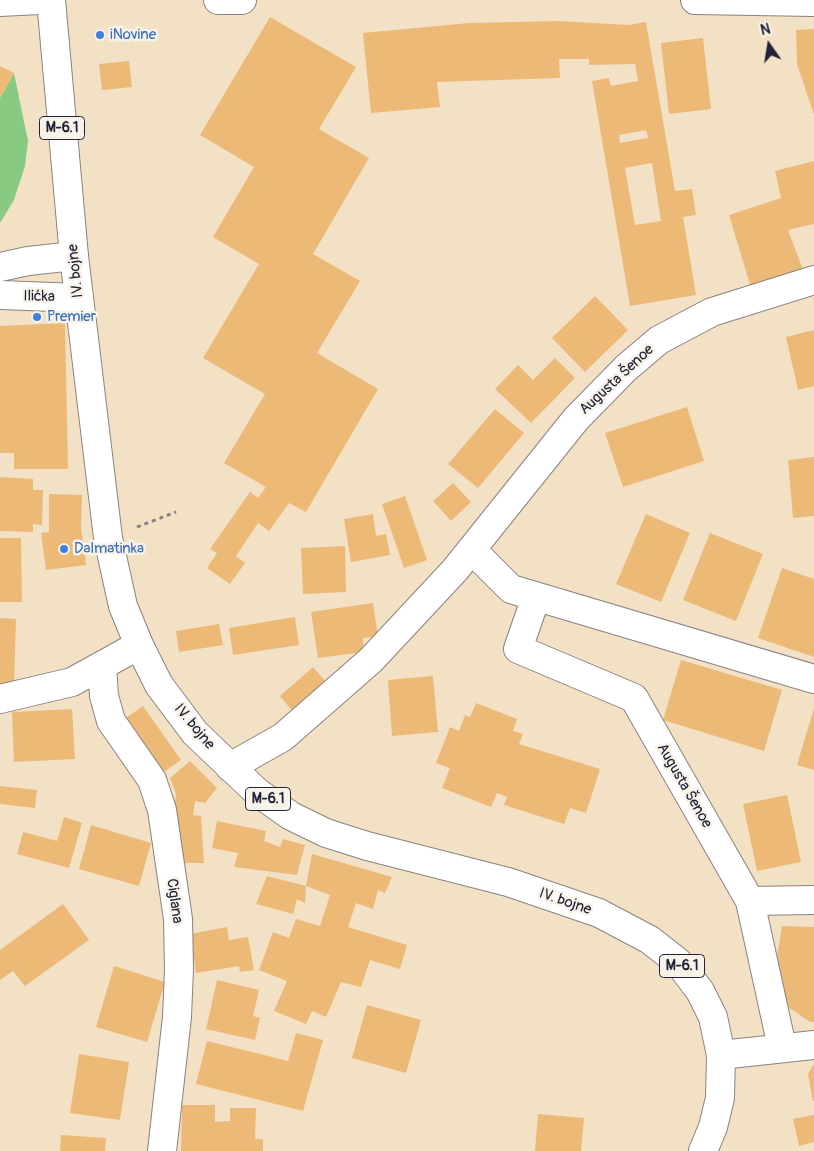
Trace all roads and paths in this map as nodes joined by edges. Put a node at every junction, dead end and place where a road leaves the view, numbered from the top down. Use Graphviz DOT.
graph roads {
  1 [pos="39,0"];
  2 [pos="51,0"];
  3 [pos="218,0"];
  4 [pos="242,0"];
  5 [pos="695,0"];
  6 [pos="0,2"];
  7 [pos="814,2"];
  8 [pos="74,256"];
  9 [pos="0,267"];
  10 [pos="814,280"];
  11 [pos="0,295"];
  12 [pos="79,298"];
  13 [pos="176,512"];
  14 [pos="108,538"];
  15 [pos="472,550"];
  16 [pos="536,597"];
  17 [pos="139,644"];
  18 [pos="102,666"];
  19 [pos="814,679"];
  20 [pos="0,700"];
  21 [pos="230,767"];
  22 [pos="750,900"];
  23 [pos="814,900"];
  24 [pos="814,1045"];
  25 [pos="782,1048"];
  26 [pos="721,1055"];
  27 [pos="162,1151"];
  28 [pos="703,1151"];
  1 -- 6 [label="street"];
  2 -- 8 [label="street, IV. bojne / M-6.1"];
  3 -- 4 [label="street"];
  5 -- 7 [label="street"];
  8 -- 9 [label="street"];
  8 -- 12 [label="street, IV. bojne / M-6.1"];
  10 -- 15 [label="street, Augusta Šenoe"];
  11 -- 12 [label="street, Ilićka"];
  12 -- 14 [label="street, IV. bojne / M-6.1"];
  13 -- 14 [label="path"];
  14 -- 17 [label="street, IV. bojne / M-6.1"];
  15 -- 16 [label="street"];
  15 -- 21 [label="street, Augusta Šenoe"];
  16 -- 19 [label="street"];
  16 -- 22 [label="street, Augusta Šenoe"];
  17 -- 18 [label="street"];
  17 -- 21 [label="street, IV. bojne / M-6.1"];
  18 -- 20 [label="street"];
  18 -- 27 [label="street, Ciglana"];
  21 -- 26 [label="street, IV. bojne / M-6.1"];
  22 -- 23 [label="street"];
  22 -- 25 [label="street, Augusta Šenoe"];
  24 -- 25 [label="street"];
  25 -- 26 [label="street"];
  26 -- 28 [label="street, IV. bojne / M-6.1"];
}
